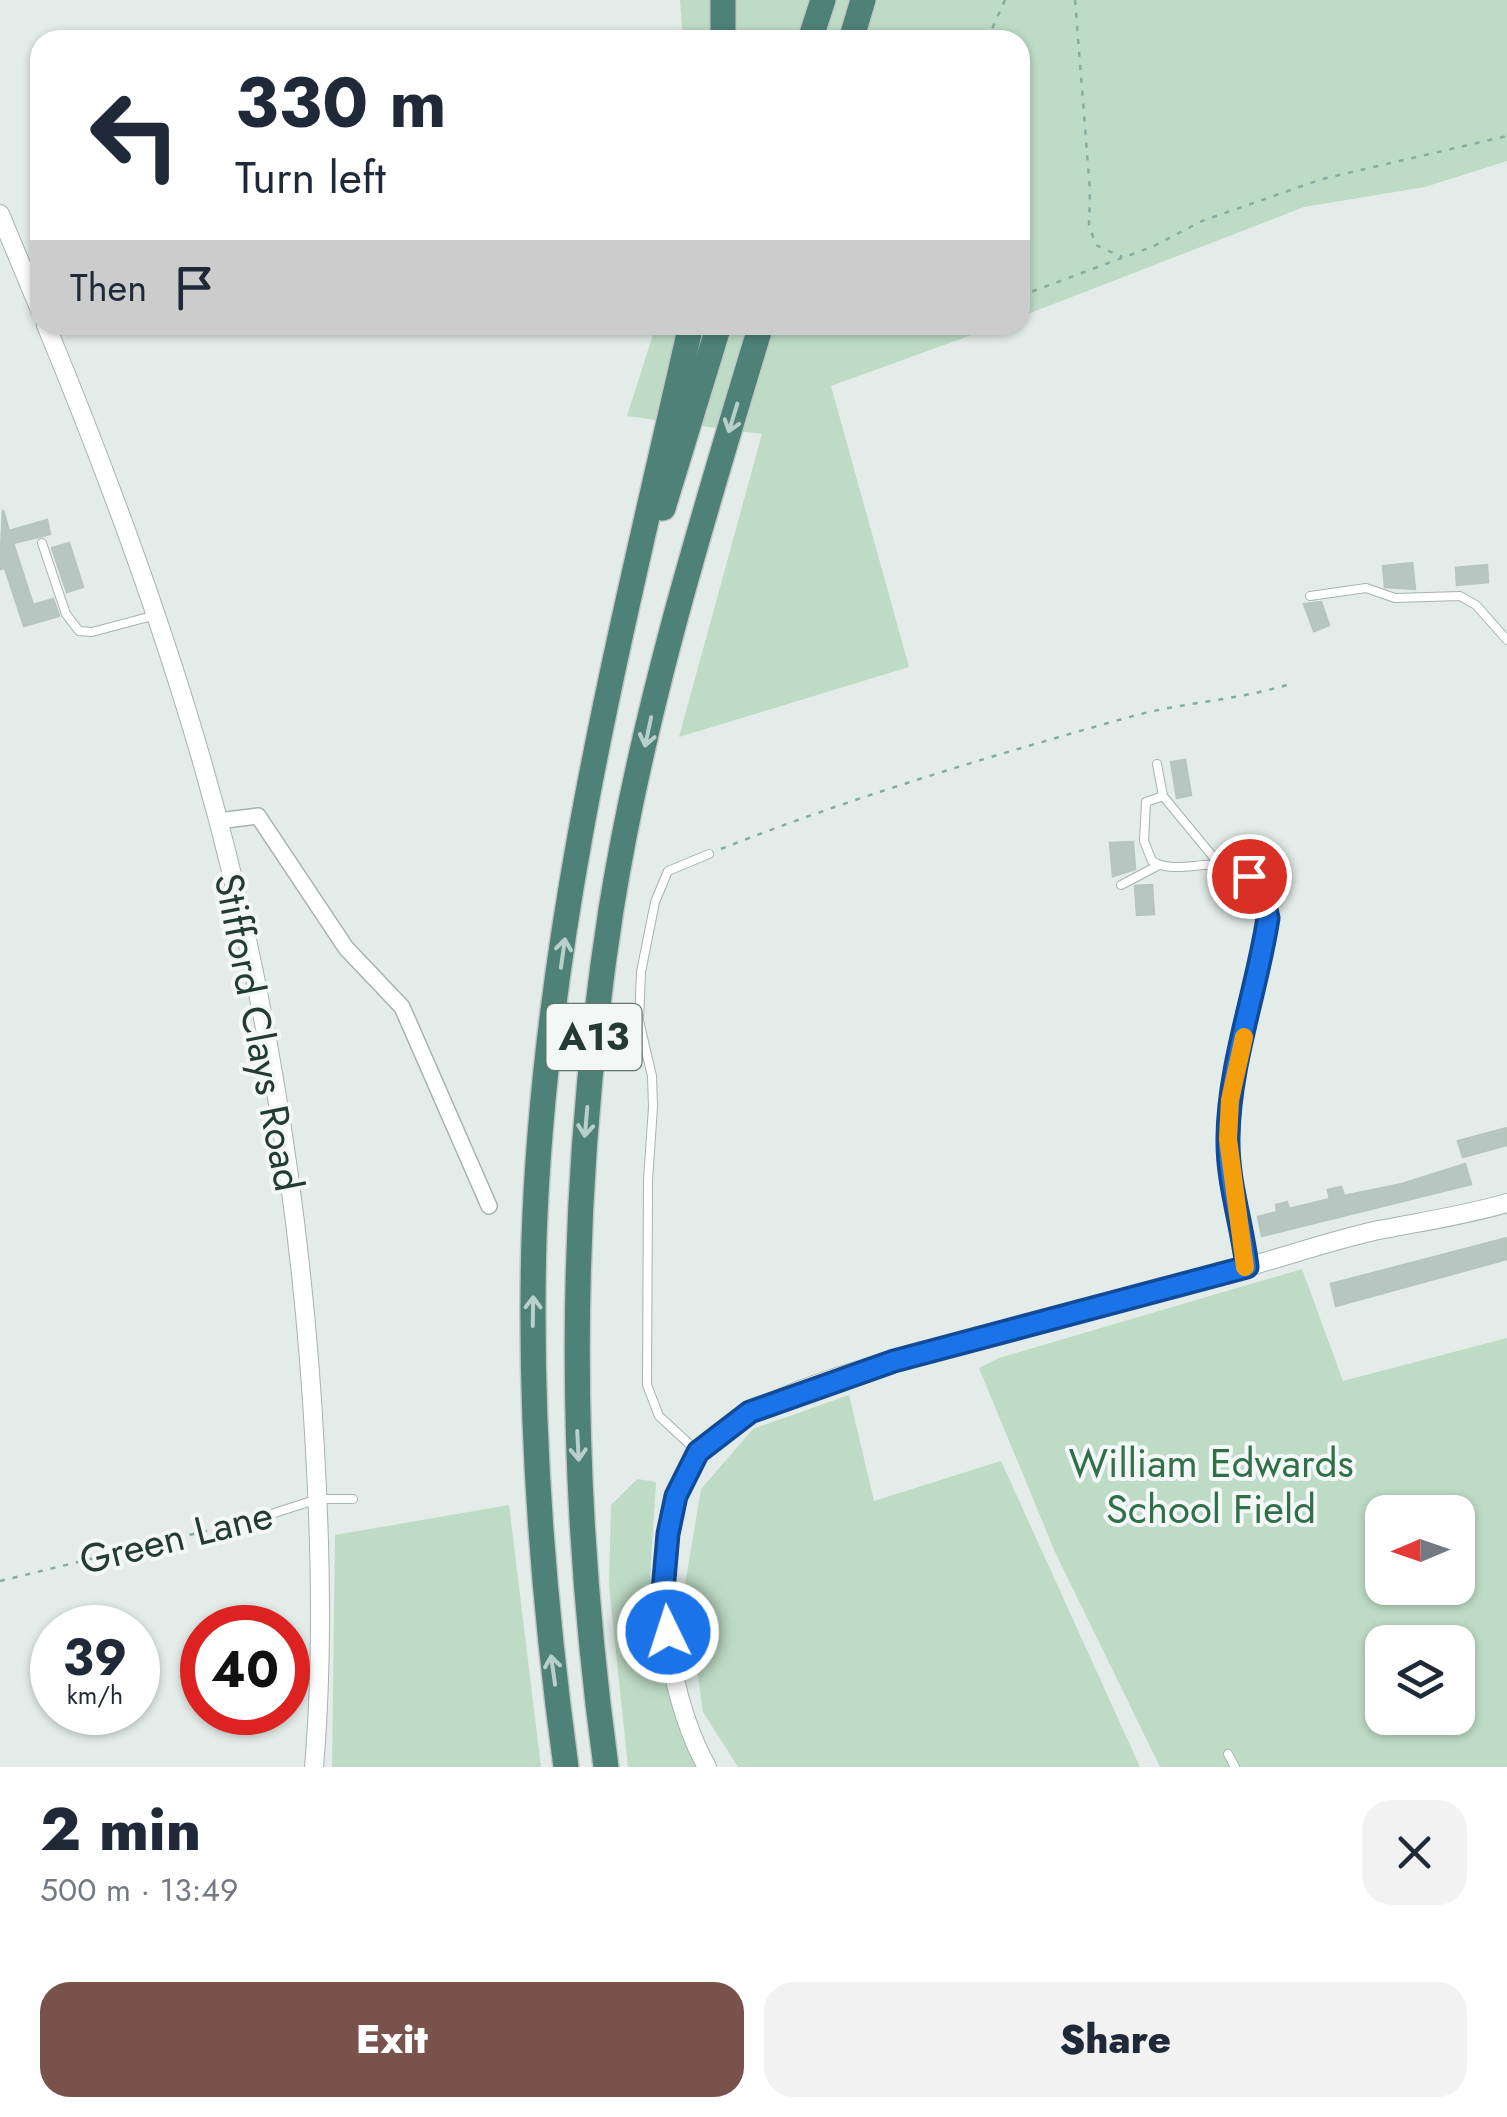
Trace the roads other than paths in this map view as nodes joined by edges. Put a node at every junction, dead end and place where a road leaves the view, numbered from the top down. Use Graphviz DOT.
graph roads {
  1 [pos="723,0"];
  2 [pos="822,0"];
  3 [pos="863,0"];
  4 [pos="723,30"];
  5 [pos="813,30"];
  6 [pos="853,30"];
  7 [pos="0,214"];
  8 [pos="30,286"];
  9 [pos="50,335"];
  10 [pos="690,335"];
  11 [pos="717,335"];
  12 [pos="758,335"];
  13 [pos="42,543"];
  14 [pos="1310,596"];
  15 [pos="156,615"];
  16 [pos="1507,640"];
  17 [pos="1157,764"];
  18 [pos="591,784"];
  19 [pos="1163,796"];
  20 [pos="218,821"];
  21 [pos="709,854"];
  22 [pos="1219,864"];
  23 [pos="1159,865"];
  24 [pos="1120,885"];
  25 [pos="1507,1203"];
  26 [pos="488,1206"];
  27 [pos="1247,1267"];
  28 [pos="698,1452"];
  29 [pos="318,1499"];
  30 [pos="353,1499"];
  31 [pos="265,1516"];
  32 [pos="1228,1754"];
  33 [pos="314,1767"];
  34 [pos="566,1767"];
  35 [pos="606,1767"];
  36 [pos="707,1767"];
  37 [pos="1235,1767"];
  1 -- 4 [label="highway"];
  2 -- 5 [label="highway"];
  3 -- 6 [label="highway"];
  7 -- 8 [label="street"];
  9 -- 15 [label="street, Stifford Clays Road"];
  10 -- 18 [label="highway"];
  11 -- 18 [label="highway, A13"];
  12 -- 35 [label="highway, A13, one-way"];
  13 -- 15 [label="lane"];
  14 -- 16 [label="lane"];
  15 -- 20 [label="street, Stifford Clays Road"];
  17 -- 19 [label="lane"];
  34 -- 18 [label="highway, A13, one-way"];
  19 -- 22 [label="lane"];
  19 -- 23 [label="lane"];
  20 -- 26 [label="street"];
  20 -- 29 [label="street, Stifford Clays Road"];
  21 -- 28 [label="lane"];
  22 -- 23 [label="lane"];
  22 -- 27 [label="lane"];
  23 -- 24 [label="lane"];
  25 -- 27 [label="street"];
  27 -- 28 [label="street"];
  28 -- 36 [label="street"];
  29 -- 30 [label="lane, Green Lane"];
  29 -- 31 [label="lane, Green Lane"];
  29 -- 33 [label="street, Stifford Clays Road"];
  32 -- 37 [label="lane"];
}
